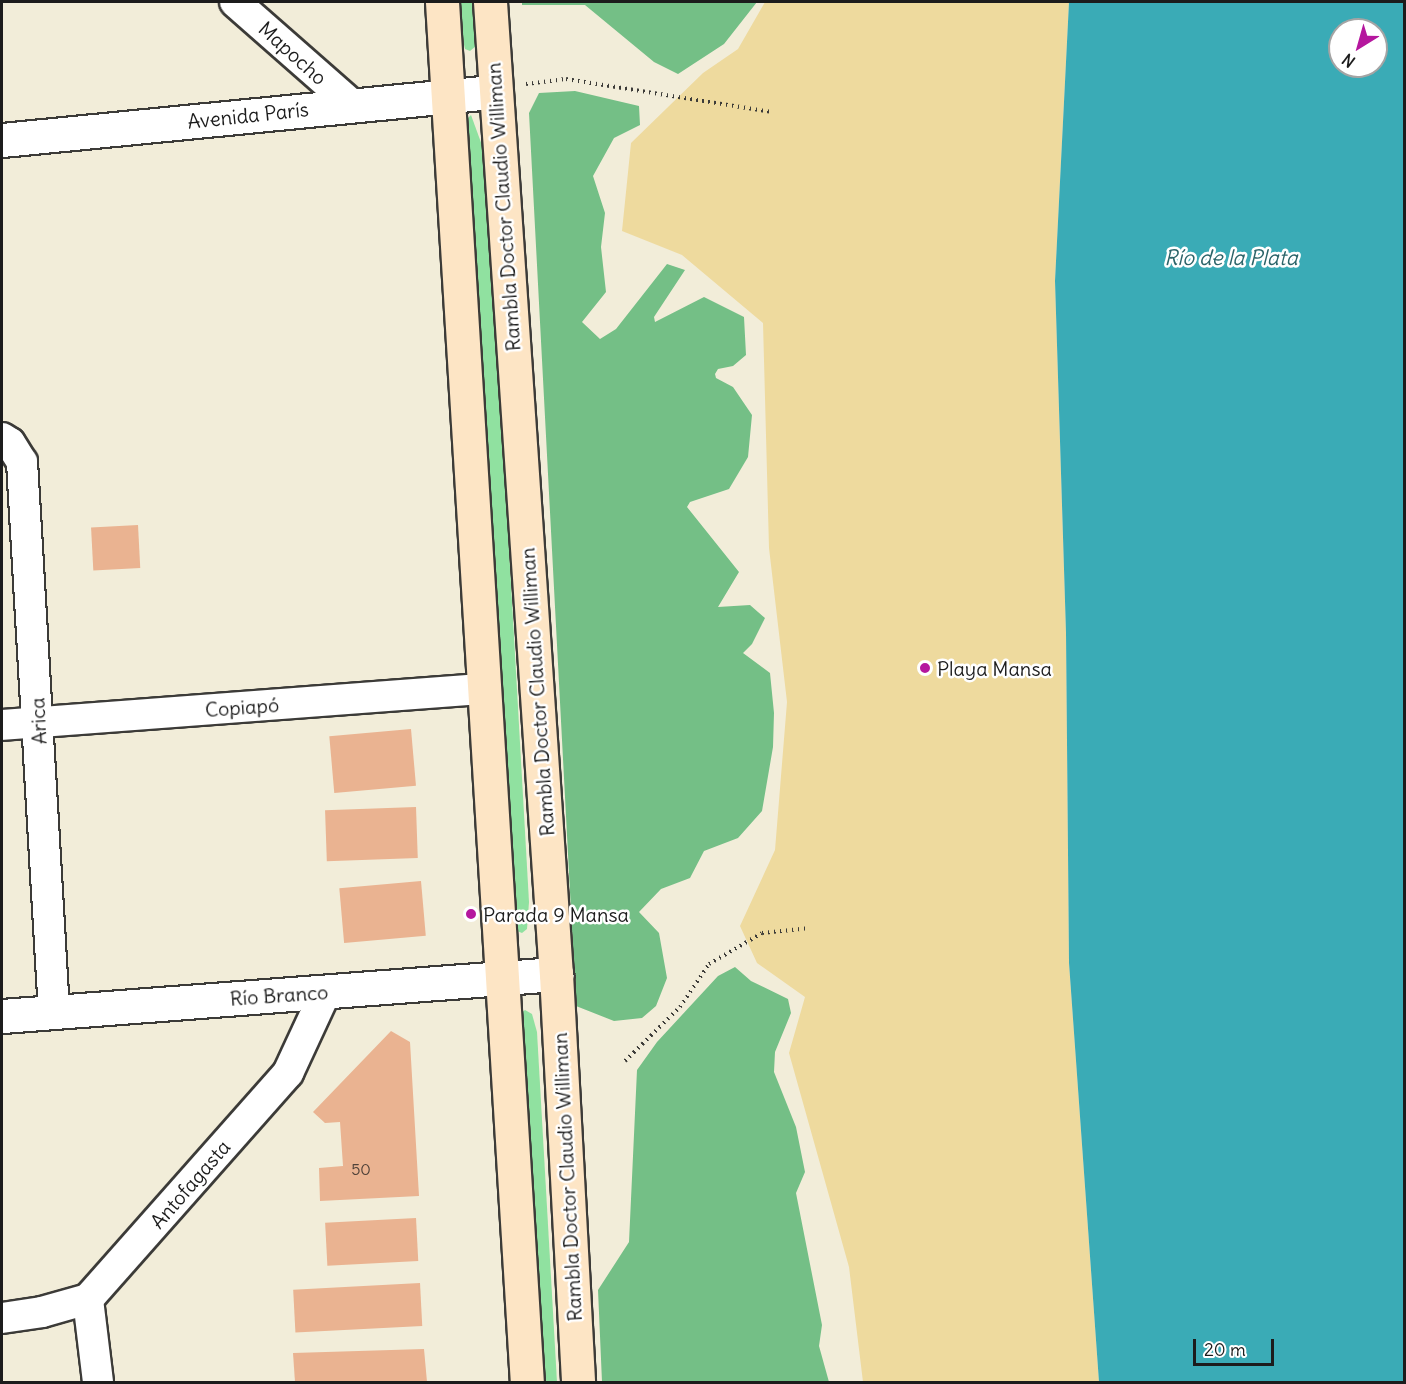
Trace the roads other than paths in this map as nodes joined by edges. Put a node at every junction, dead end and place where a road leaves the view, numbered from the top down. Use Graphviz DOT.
graph roads {
  1 [pos="235,2"];
  2 [pos="442,2"];
  3 [pos="490,2"];
  4 [pos="494,92"];
  5 [pos="448,97"];
  6 [pos="351,104"];
  7 [pos="2,140"];
  8 [pos="2,438"];
  9 [pos="483,690"];
  10 [pos="38,722"];
  11 [pos="2,725"];
  12 [pos="556,974"];
  13 [pos="501,978"];
  14 [pos="326,992"];
  15 [pos="54,1012"];
  16 [pos="2,1016"];
  17 [pos="88,1299"];
  18 [pos="2,1318"];
  19 [pos="98,1383"];
  20 [pos="527,1383"];
  21 [pos="578,1383"];
  1 -- 6 [label="street, Mapocho"];
  2 -- 5 [label="main road"];
  3 -- 4 [label="main road, Rambla Doctor Claudio Williman"];
  4 -- 5 [label="street, Avenida París"];
  4 -- 12 [label="main road, Rambla Doctor Claudio Williman"];
  5 -- 6 [label="street, Avenida París"];
  5 -- 9 [label="main road"];
  6 -- 7 [label="street, Avenida París"];
  8 -- 10 [label="street, Arica"];
  9 -- 10 [label="street, Copiapó"];
  9 -- 13 [label="main road"];
  10 -- 11 [label="street, Copiapó"];
  10 -- 15 [label="street, Arica"];
  12 -- 13 [label="street, Río Branco"];
  12 -- 21 [label="main road, Rambla Doctor Claudio Williman"];
  13 -- 14 [label="street, Río Branco"];
  13 -- 20 [label="main road"];
  14 -- 15 [label="street, Río Branco"];
  14 -- 17 [label="street, Antofagasta"];
  15 -- 16 [label="street, Río Branco"];
  17 -- 18 [label="street"];
  17 -- 19 [label="street"];
}
